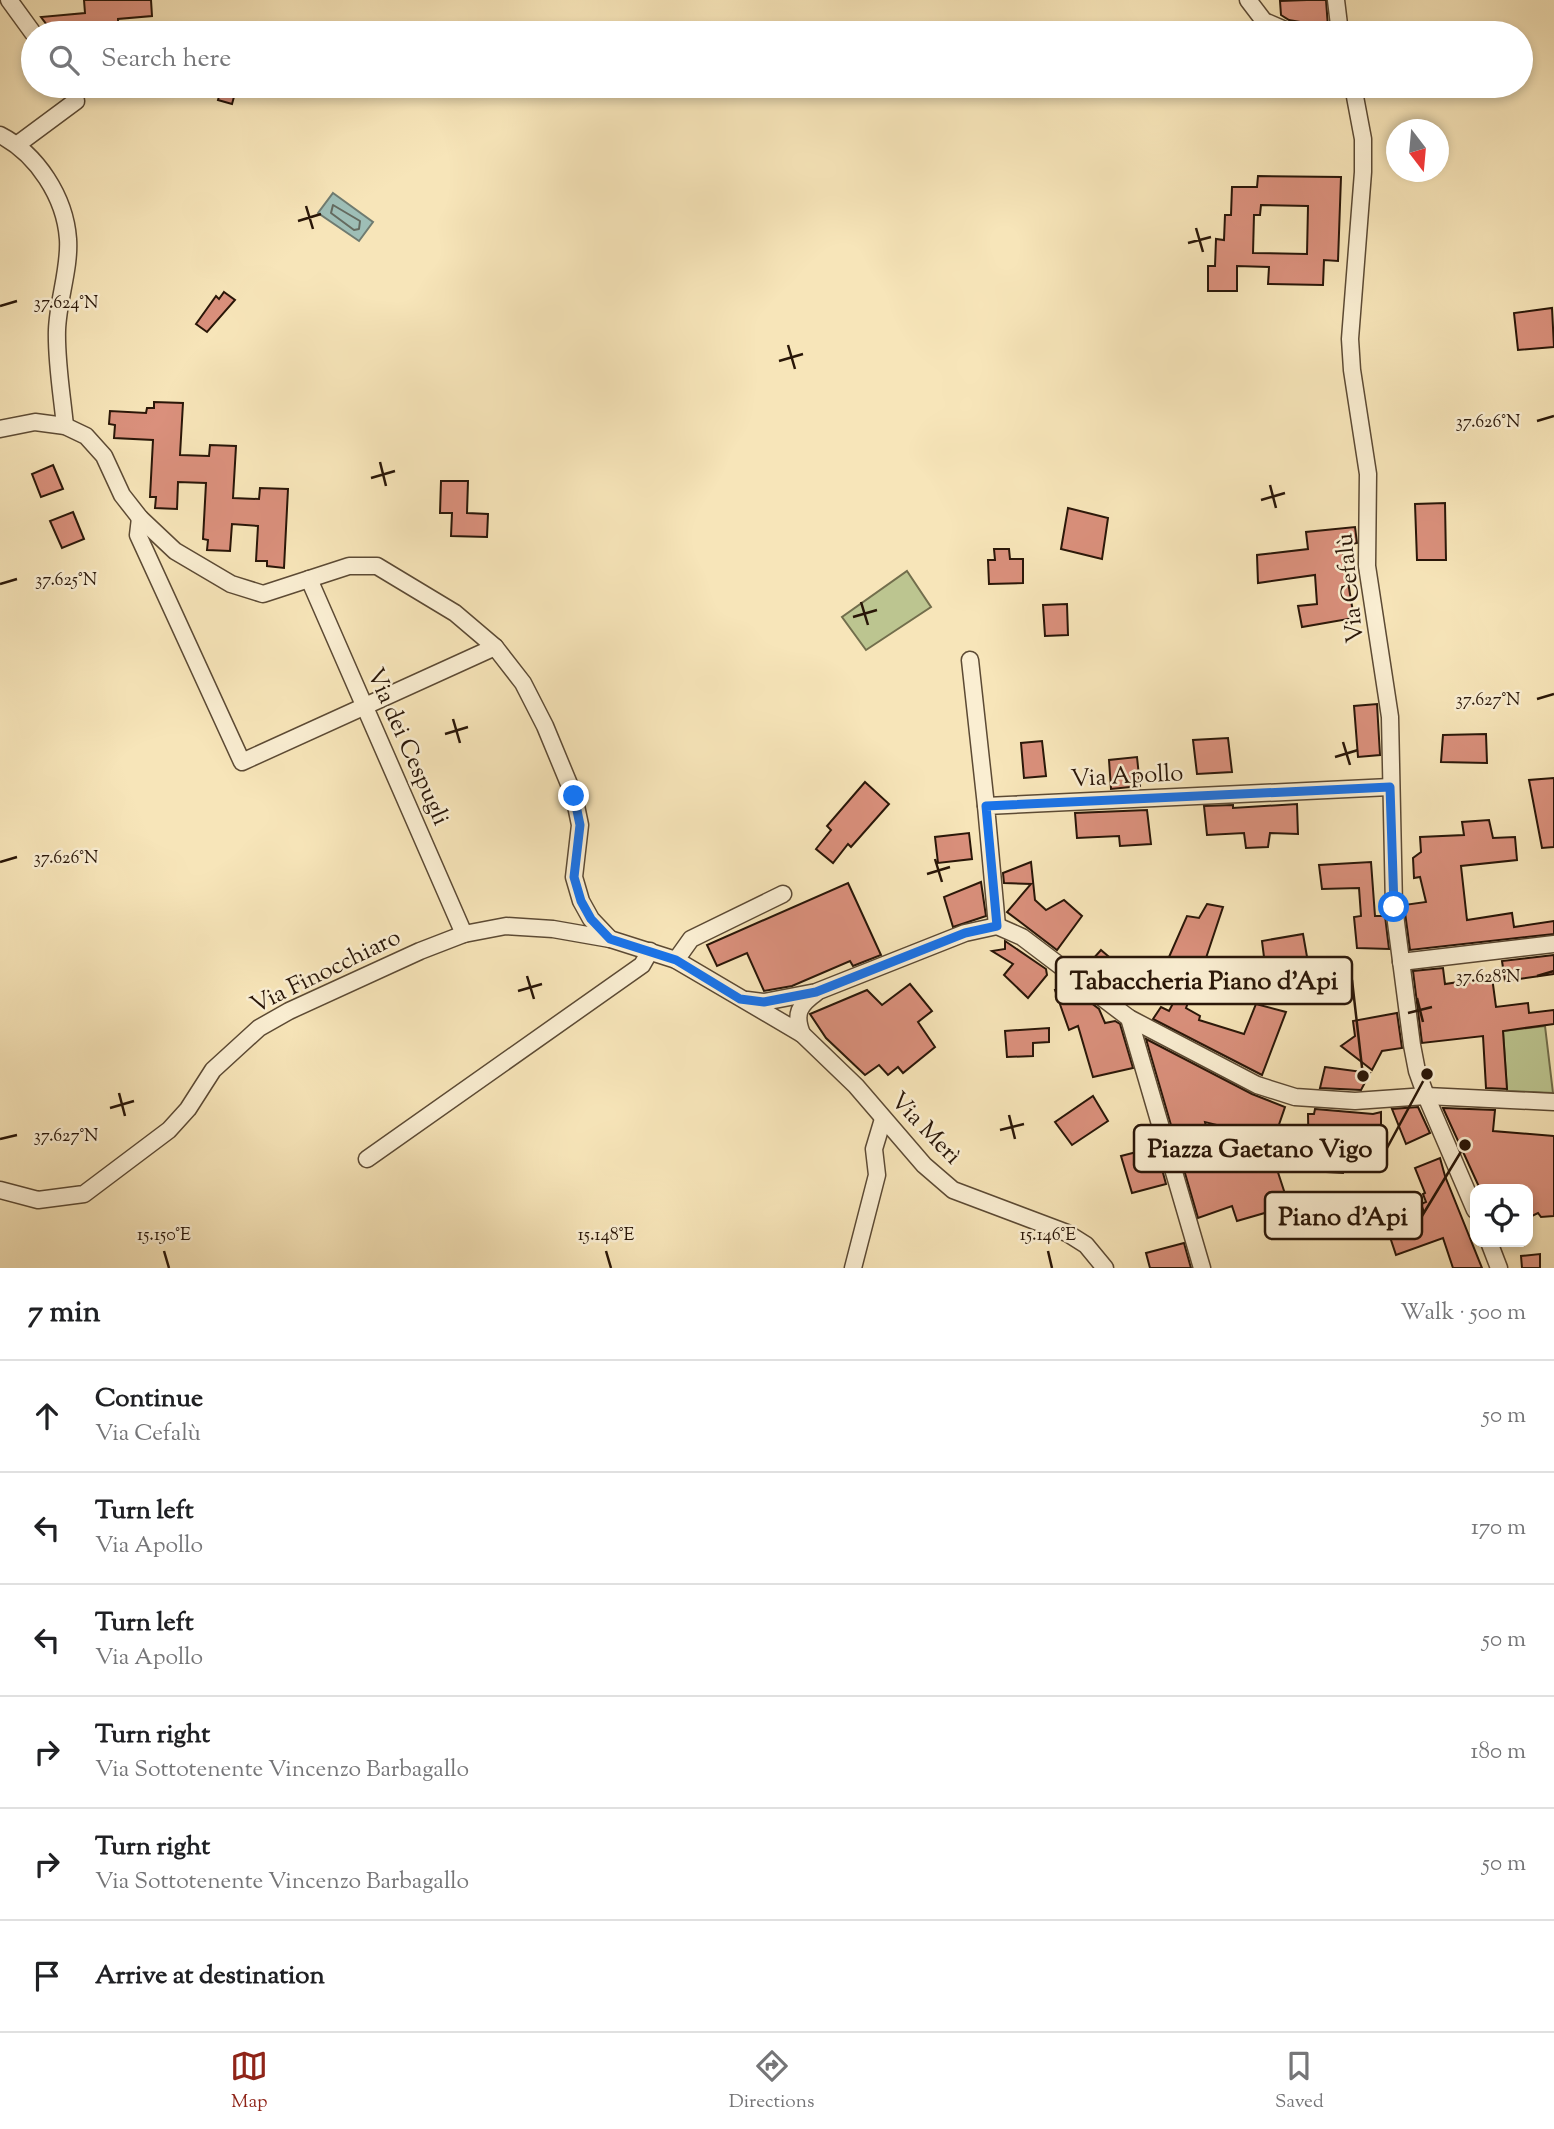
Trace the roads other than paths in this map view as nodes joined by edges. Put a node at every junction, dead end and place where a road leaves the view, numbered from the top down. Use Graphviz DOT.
graph roads {
  1 [pos="9,0"];
  2 [pos="1248,0"];
  3 [pos="1336,0"];
  4 [pos="24,21"];
  5 [pos="1264,21"];
  6 [pos="1339,21"];
  7 [pos="75,98"];
  8 [pos="1355,98"];
  9 [pos="0,135"];
  10 [pos="18,145"];
  11 [pos="65,426"];
  12 [pos="0,429"];
  13 [pos="140,518"];
  14 [pos="309,579"];
  15 [pos="495,647"];
  16 [pos="970,660"];
  17 [pos="365,708"];
  18 [pos="1390,787"];
  19 [pos="986,806"];
  20 [pos="783,894"];
  21 [pos="997,926"];
  22 [pos="464,934"];
  23 [pos="610,939"];
  24 [pos="1554,944"];
  25 [pos="650,951"];
  26 [pos="676,960"];
  27 [pos="1401,962"];
  28 [pos="816,992"];
  29 [pos="740,999"];
  30 [pos="1129,1018"];
  31 [pos="802,1034"];
  32 [pos="1426,1096"];
  33 [pos="1554,1102"];
  34 [pos="883,1119"];
  35 [pos="367,1159"];
  36 [pos="0,1191"];
  37 [pos="1470,1198"];
  38 [pos="1491,1247"];
  39 [pos="853,1268"];
  40 [pos="1105,1268"];
  41 [pos="1202,1268"];
  42 [pos="1499,1268"];
  1 -- 4 [label="street"];
  2 -- 5 [label="street"];
  3 -- 6 [label="street"];
  7 -- 10 [label="street"];
  8 -- 18 [label="street, Via Cefalù"];
  9 -- 10 [label="street"];
  10 -- 11 [label="street"];
  11 -- 12 [label="street"];
  11 -- 13 [label="street"];
  13 -- 14 [label="street"];
  13 -- 17 [label="street"];
  14 -- 15 [label="street"];
  14 -- 17 [label="street, Via dei Cespugli"];
  15 -- 17 [label="street"];
  15 -- 23 [label="street"];
  16 -- 19 [label="street"];
  17 -- 22 [label="street, Via dei Cespugli"];
  18 -- 19 [label="street, Via Apollo"];
  18 -- 27 [label="street, Via Cefalù"];
  19 -- 21 [label="street"];
  20 -- 26 [label="street"];
  21 -- 28 [label="street"];
  21 -- 30 [label="street"];
  22 -- 23 [label="street, Via Finocchiaro"];
  22 -- 36 [label="street, Via Finocchiaro"];
  23 -- 25 [label="street, Via Finocchiaro"];
  24 -- 27 [label="street"];
  25 -- 26 [label="street, Via Finocchiaro"];
  25 -- 35 [label="street"];
  26 -- 29 [label="street, Via Finocchiaro"];
  27 -- 32 [label="street, Via Cefalù"];
  28 -- 29 [label="street"];
  28 -- 31 [label="street"];
  29 -- 31 [label="street, Via Merì"];
  30 -- 32 [label="street"];
  30 -- 41 [label="street"];
  31 -- 34 [label="street, Via Merì"];
  32 -- 33 [label="street"];
  32 -- 37 [label="street, Via Cefalù"];
  34 -- 39 [label="street"];
  34 -- 40 [label="street, Via Merì"];
  38 -- 42 [label="street"];
}
